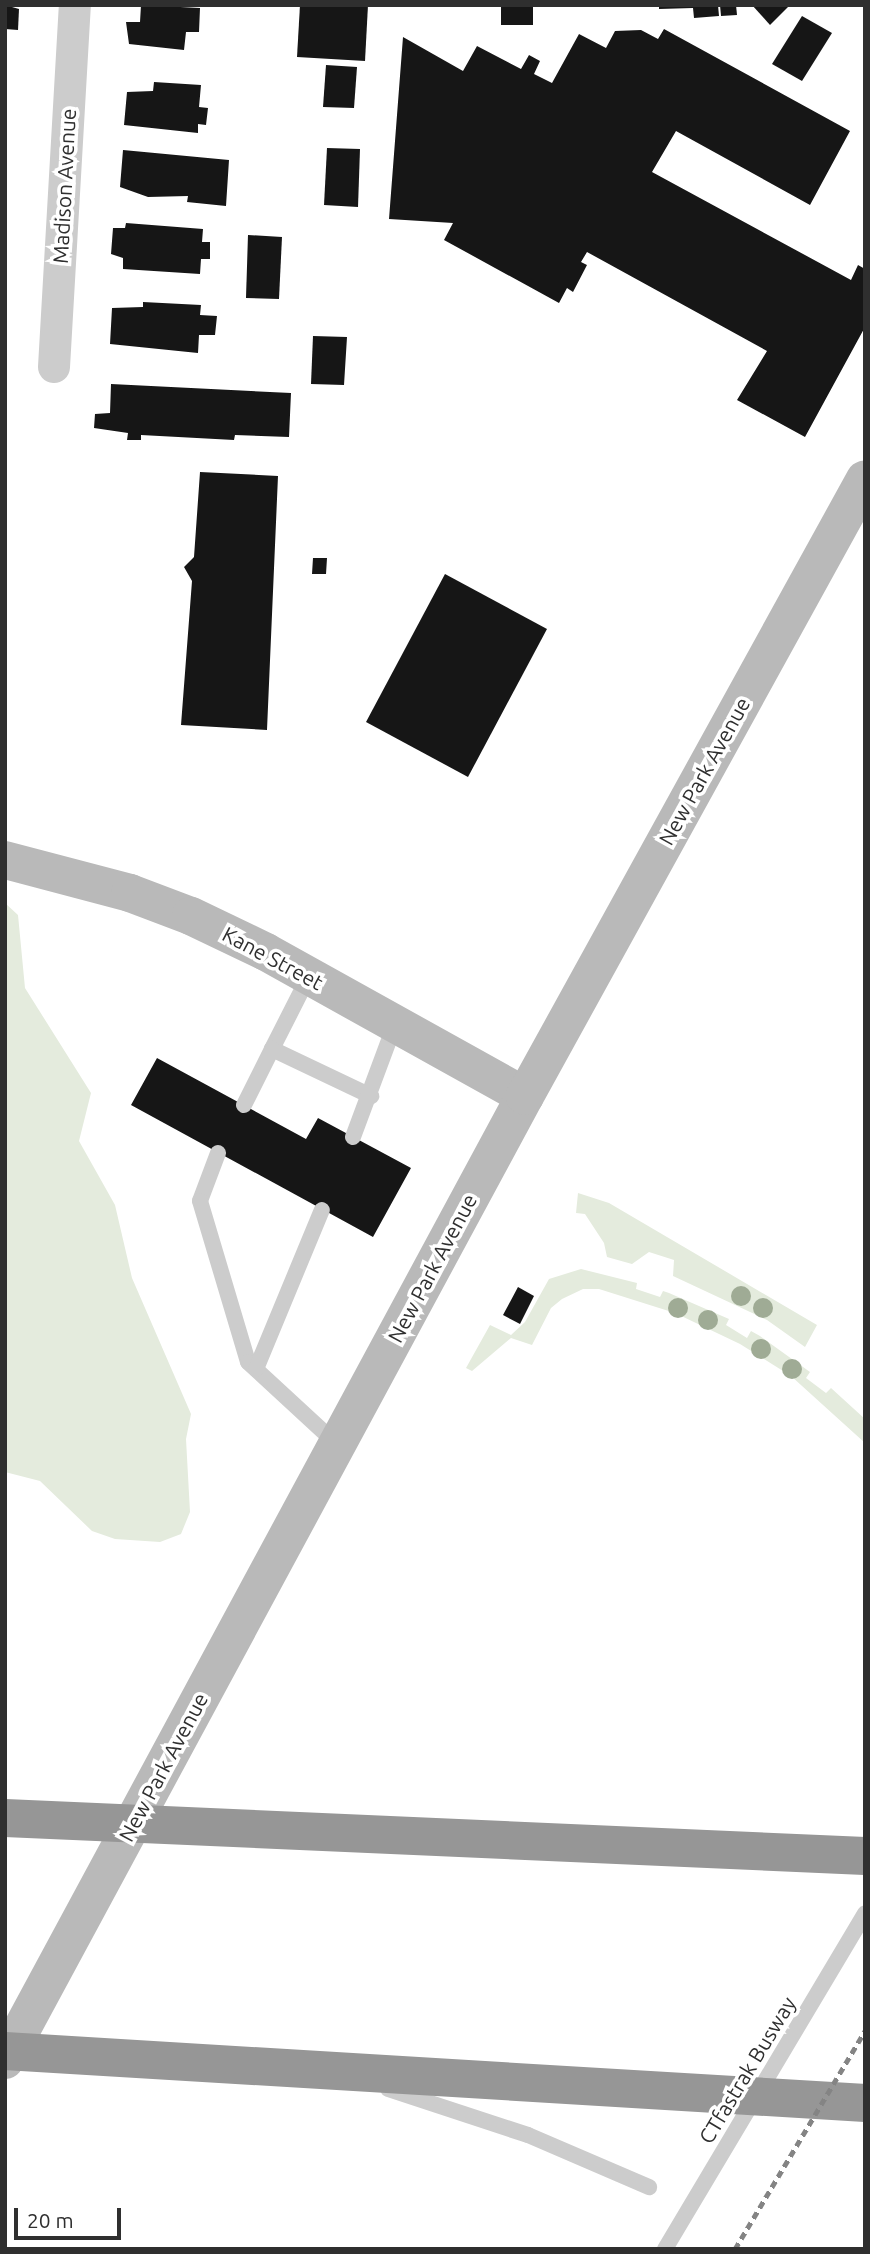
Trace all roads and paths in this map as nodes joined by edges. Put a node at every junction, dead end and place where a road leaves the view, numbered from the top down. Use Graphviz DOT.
graph roads {
  1 [pos="75,5"];
  2 [pos="54,367"];
  3 [pos="865,479"];
  4 [pos="5,860"];
  5 [pos="309,976"];
  6 [pos="395,1024"];
  7 [pos="272,1049"];
  8 [pos="371,1096"];
  9 [pos="525,1096"];
  10 [pos="244,1105"];
  11 [pos="353,1136"];
  12 [pos="218,1153"];
  13 [pos="322,1210"];
  14 [pos="256,1369"];
  15 [pos="337,1445"];
  16 [pos="5,1818"];
  17 [pos="865,1856"];
  18 [pos="865,1913"];
  19 [pos="5,2051"];
  20 [pos="5,2060"];
  21 [pos="315,2070"];
  22 [pos="865,2103"];
  23 [pos="649,2187"];
  24 [pos="665,2249"];
  1 -- 2 [label="street, Madison Avenue"];
  3 -- 9 [label="main road, New Park Avenue"];
  4 -- 5 [label="main road, Kane Street"];
  5 -- 6 [label="main road, Kane Street"];
  5 -- 7 [label="lane"];
  6 -- 8 [label="lane"];
  6 -- 9 [label="main road, Kane Street"];
  7 -- 8 [label="lane"];
  7 -- 10 [label="lane"];
  8 -- 11 [label="lane"];
  9 -- 15 [label="main road, New Park Avenue"];
  12 -- 14 [label="lane"];
  13 -- 14 [label="lane"];
  14 -- 15 [label="lane"];
  15 -- 20 [label="main road, New Park Avenue"];
  16 -- 17 [label="highway"];
  18 -- 24 [label="lane, CTfastrak Busway"];
  19 -- 21 [label="highway"];
  21 -- 22 [label="highway"];
  21 -- 23 [label="lane"];
}
